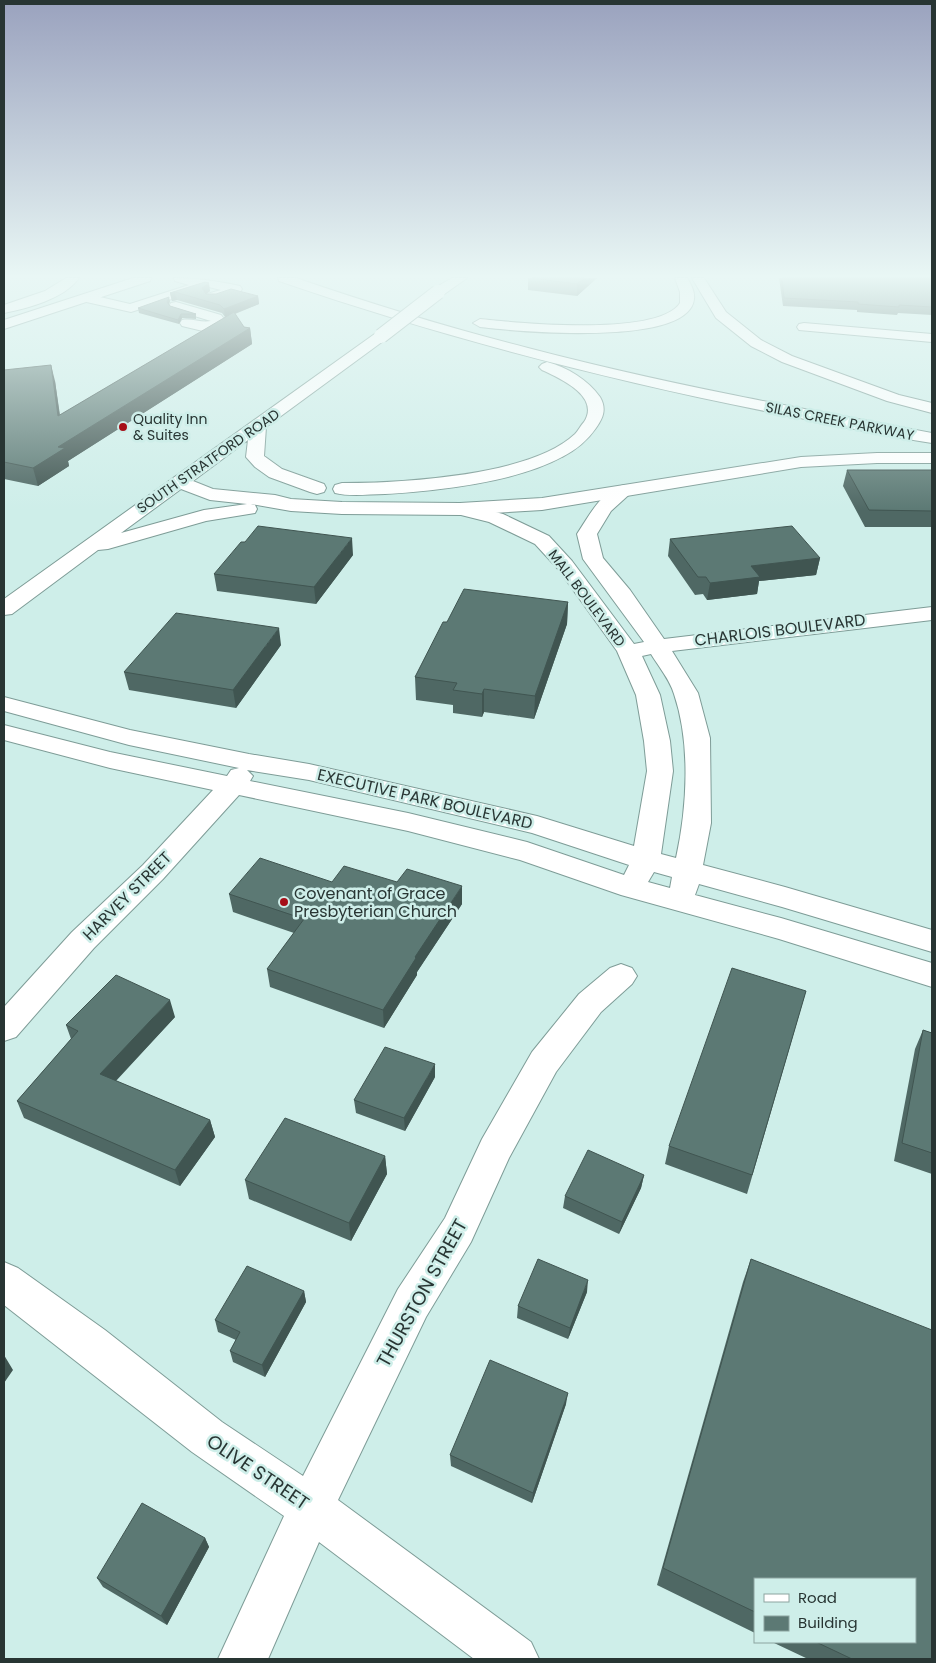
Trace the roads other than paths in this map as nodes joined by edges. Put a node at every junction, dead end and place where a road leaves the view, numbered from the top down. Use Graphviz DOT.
graph roads {
  1 [pos="354,356"];
  2 [pos="510,356"];
  3 [pos="544,356"];
  4 [pos="780,356"];
  5 [pos="932,408"];
  6 [pos="890,413"];
  7 [pos="932,420"];
  8 [pos="258,426"];
  9 [pos="932,438"];
  10 [pos="932,458"];
  11 [pos="180,482"];
  12 [pos="317,488"];
  13 [pos="624,491"];
  14 [pos="291,505"];
  15 [pos="460,509"];
  16 [pos="90,548"];
  17 [pos="4,609"];
  18 [pos="932,613"];
  19 [pos="658,646"];
  20 [pos="628,651"];
  21 [pos="4,704"];
  22 [pos="15,736"];
  23 [pos="657,741"];
  24 [pos="697,746"];
  25 [pos="4,757"];
  26 [pos="249,762"];
  27 [pos="233,786"];
  28 [pos="646,860"];
  29 [pos="689,871"];
  30 [pos="631,888"];
  31 [pos="680,901"];
  32 [pos="841,914"];
  33 [pos="932,941"];
  34 [pos="830,944"];
  35 [pos="932,975"];
  36 [pos="621,976"];
  37 [pos="4,1028"];
  38 [pos="4,1281"];
  39 [pos="311,1508"];
  40 [pos="242,1659"];
  41 [pos="514,1659"];
  1 -- 8 [label="main road, SOUTH STRATFORD ROAD, bridge"];
  2 -- 12 [label="main road"];
  3 -- 9 [label="main road, SILAS CREEK PARKWAY"];
  4 -- 5 [label="main road"];
  6 -- 7 [label="main road, SILAS CREEK PARKWAY"];
  8 -- 11 [label="main road, SOUTH STRATFORD ROAD"];
  8 -- 12 [label="main road"];
  10 -- 13 [label="main road"];
  11 -- 12 [label="main road"];
  11 -- 14 [label="main road"];
  11 -- 16 [label="main road, SOUTH STRATFORD ROAD"];
  13 -- 15 [label="main road"];
  13 -- 19 [label="main road, MALL BOULEVARD"];
  14 -- 15 [label="main road"];
  14 -- 16 [label="main road"];
  15 -- 20 [label="main road, MALL BOULEVARD"];
  16 -- 17 [label="main road, SOUTH STRATFORD ROAD"];
  18 -- 19 [label="main road, CHARLOIS BOULEVARD"];
  19 -- 20 [label="main road, CHARLOIS BOULEVARD"];
  19 -- 24 [label="main road, MALL BOULEVARD"];
  20 -- 23 [label="main road, MALL BOULEVARD"];
  21 -- 26 [label="main road, EXECUTIVE PARK BOULEVARD"];
  22 -- 25 [label="main road"];
  22 -- 27 [label="main road, EXECUTIVE PARK BOULEVARD"];
  23 -- 24 [label="main road"];
  23 -- 28 [label="main road, MALL BOULEVARD"];
  24 -- 29 [label="main road, MALL BOULEVARD"];
  26 -- 27 [label="main road, HARVEY STREET"];
  26 -- 28 [label="main road, EXECUTIVE PARK BOULEVARD"];
  27 -- 30 [label="main road, EXECUTIVE PARK BOULEVARD"];
  27 -- 37 [label="main road, HARVEY STREET"];
  28 -- 29 [label="main road, EXECUTIVE PARK BOULEVARD"];
  28 -- 30 [label="main road, MALL BOULEVARD"];
  29 -- 31 [label="main road, MALL BOULEVARD"];
  29 -- 32 [label="main road, EXECUTIVE PARK BOULEVARD"];
  30 -- 31 [label="main road, EXECUTIVE PARK BOULEVARD"];
  31 -- 34 [label="main road, EXECUTIVE PARK BOULEVARD"];
  32 -- 33 [label="main road, EXECUTIVE PARK BOULEVARD"];
  32 -- 34 [label="main road"];
  34 -- 35 [label="main road, EXECUTIVE PARK BOULEVARD"];
  36 -- 39 [label="main road, THURSTON STREET"];
  38 -- 39 [label="main road, OLIVE STREET"];
  39 -- 40 [label="main road, THURSTON STREET"];
  39 -- 41 [label="main road, OLIVE STREET"];
}
